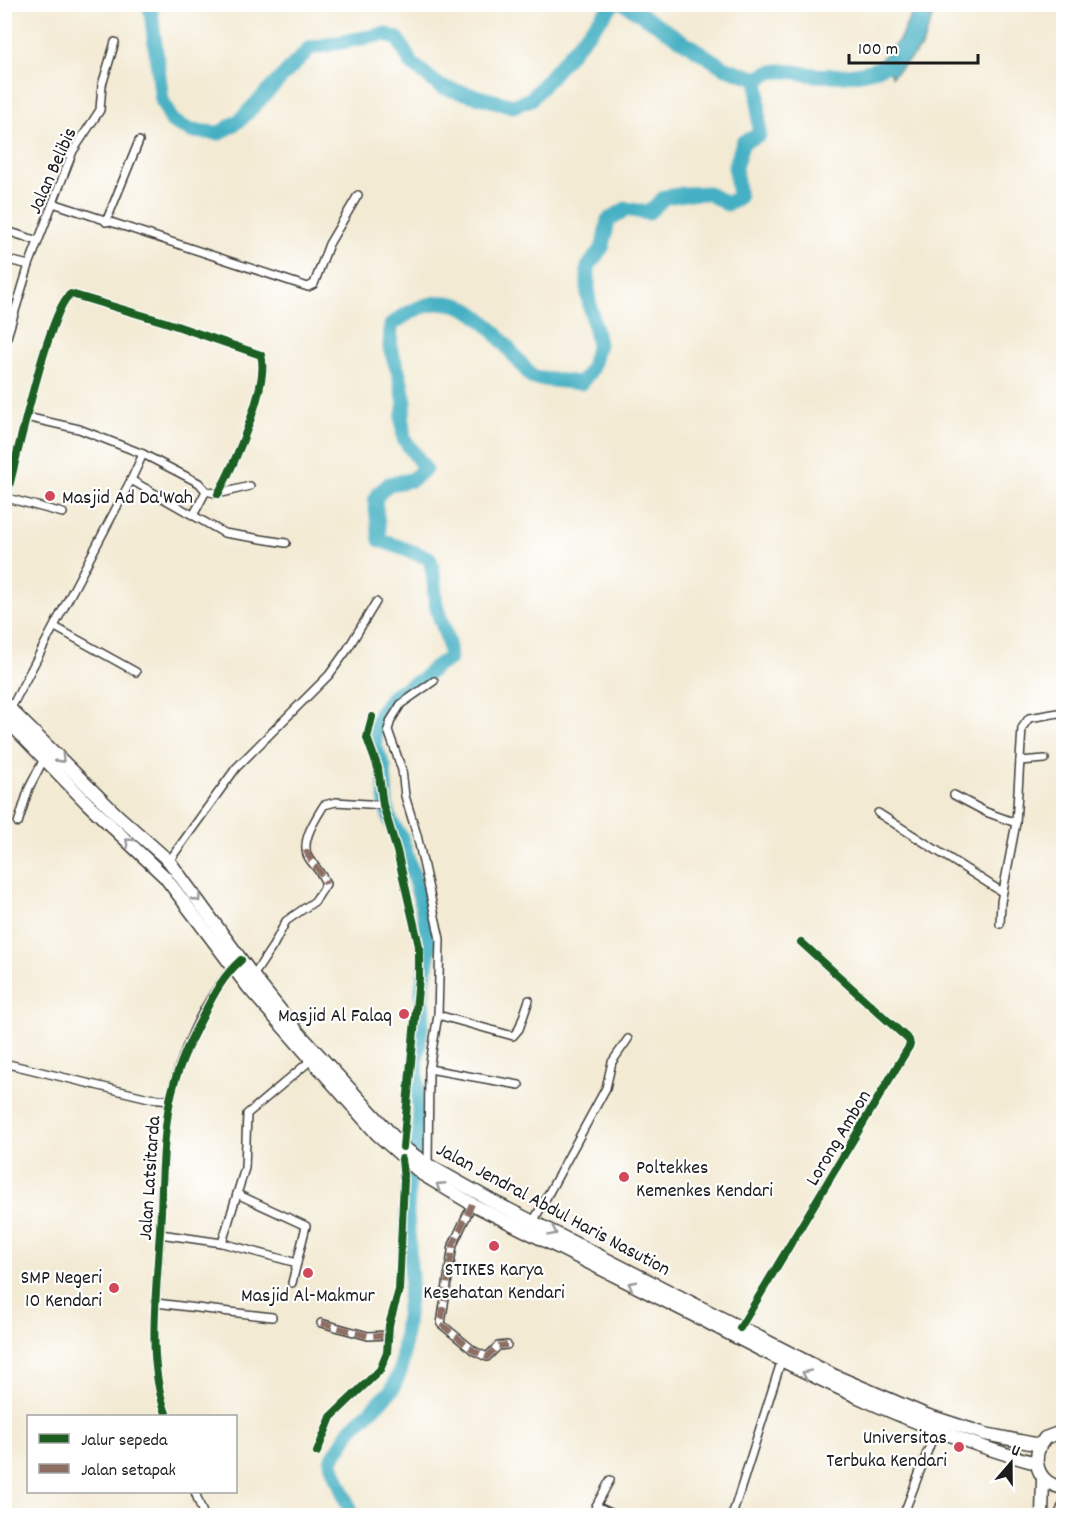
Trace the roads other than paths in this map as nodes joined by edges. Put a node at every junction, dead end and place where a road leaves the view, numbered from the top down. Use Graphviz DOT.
graph roads {
  1 [pos="115,42"];
  2 [pos="139,141"];
  3 [pos="358,195"];
  4 [pos="53,203"];
  5 [pos="106,222"];
  6 [pos="4,230"];
  7 [pos="38,241"];
  8 [pos="4,259"];
  9 [pos="29,265"];
  10 [pos="4,346"];
  11 [pos="26,417"];
  12 [pos="143,454"];
  13 [pos="131,480"];
  14 [pos="250,486"];
  15 [pos="206,492"];
  16 [pos="218,494"];
  17 [pos="7,498"];
  18 [pos="4,507"];
  19 [pos="63,513"];
  20 [pos="194,514"];
  21 [pos="286,543"];
  22 [pos="376,602"];
  23 [pos="55,627"];
  24 [pos="136,672"];
  25 [pos="434,681"];
  26 [pos="7,709"];
  27 [pos="1064,712"];
  28 [pos="372,717"];
  29 [pos="45,757"];
  30 [pos="1046,759"];
  31 [pos="1020,761"];
  32 [pos="954,795"];
  33 [pos="383,805"];
  34 [pos="878,813"];
  35 [pos="18,823"];
  36 [pos="1016,823"];
  37 [pos="169,861"];
  38 [pos="1002,892"];
  39 [pos="1000,924"];
  40 [pos="801,942"];
  41 [pos="237,964"];
  42 [pos="253,976"];
  43 [pos="528,1000"];
  44 [pos="438,1015"];
  45 [pos="628,1039"];
  46 [pos="310,1061"];
  47 [pos="4,1063"];
  48 [pos="429,1069"];
  49 [pos="519,1085"];
  50 [pos="170,1100"];
  51 [pos="381,1131"];
  52 [pos="405,1155"];
  53 [pos="425,1169"];
  54 [pos="237,1194"];
  55 [pos="472,1204"];
  56 [pos="533,1222"];
  57 [pos="160,1234"];
  58 [pos="222,1243"];
  59 [pos="591,1258"];
  60 [pos="297,1263"];
  61 [pos="292,1283"];
  62 [pos="156,1303"];
  63 [pos="272,1317"];
  64 [pos="321,1323"];
  65 [pos="740,1328"];
  66 [pos="389,1335"];
  67 [pos="507,1345"];
  68 [pos="781,1362"];
  69 [pos="860,1393"];
  70 [pos="167,1415"];
  71 [pos="936,1429"];
  72 [pos="1064,1431"];
  73 [pos="1040,1444"];
  74 [pos="317,1452"];
  75 [pos="1036,1463"];
  76 [pos="1043,1479"];
  77 [pos="610,1480"];
  78 [pos="1064,1488"];
  79 [pos="196,1493"];
  80 [pos="596,1506"];
  81 [pos="1064,1508"];
  82 [pos="204,1515"];
  83 [pos="592,1515"];
  84 [pos="618,1515"];
  85 [pos="732,1515"];
  86 [pos="903,1515"];
  87 [pos="1042,1515"];
  88 [pos="1061,1515"];
  1 -- 4 [label="street, Jalan Belibis"];
  2 -- 5 [label="street"];
  3 -- 5 [label="street"];
  4 -- 5 [label="street"];
  4 -- 7 [label="street, Jalan Belibis"];
  6 -- 7 [label="street"];
  7 -- 9 [label="street, Jalan Belibis"];
  8 -- 9 [label="street"];
  9 -- 10 [label="street, Jalan Belibis"];
  11 -- 12 [label="street"];
  11 -- 16 [label="street"];
  11 -- 17 [label="street"];
  12 -- 13 [label="street"];
  12 -- 15 [label="street"];
  13 -- 20 [label="street"];
  13 -- 23 [label="street"];
  14 -- 16 [label="street"];
  15 -- 16 [label="street"];
  15 -- 20 [label="street"];
  17 -- 18 [label="street"];
  17 -- 19 [label="street"];
  20 -- 21 [label="street"];
  22 -- 37 [label="street"];
  23 -- 24 [label="street"];
  23 -- 26 [label="street"];
  25 -- 44 [label="street"];
  26 -- 29 [label="highway, Jalan Jendral Abdul Haris Nasution"];
  26 -- 37 [label="highway, Jalan Jendral Abdul Haris Nasution, one-way"];
  27 -- 31 [label="street"];
  28 -- 33 [label="street"];
  29 -- 35 [label="street"];
  41 -- 29 [label="highway, Jalan Jendral Abdul Haris Nasution, one-way"];
  30 -- 31 [label="street"];
  31 -- 36 [label="street"];
  32 -- 36 [label="street"];
  33 -- 42 [label="street"];
  33 -- 52 [label="street"];
  34 -- 38 [label="street"];
  36 -- 38 [label="street"];
  37 -- 41 [label="highway, Jalan Jendral Abdul Haris Nasution, one-way"];
  38 -- 39 [label="street"];
  40 -- 65 [label="street, Lorong Ambon"];
  41 -- 42 [label="highway, Jalan Jendral Abdul Haris Nasution"];
  41 -- 46 [label="highway, Jalan Jendral Abdul Haris Nasution"];
  41 -- 50 [label="street, Jalan Latsitarda"];
  42 -- 51 [label="highway, Jalan Jendral Abdul Haris Nasution"];
  43 -- 44 [label="street"];
  44 -- 48 [label="street"];
  45 -- 56 [label="street"];
  46 -- 51 [label="highway, Jalan Jendral Abdul Haris Nasution"];
  46 -- 54 [label="street"];
  47 -- 50 [label="street"];
  48 -- 49 [label="street"];
  48 -- 53 [label="street"];
  50 -- 57 [label="street, Jalan Latsitarda"];
  51 -- 52 [label="highway, Jalan Jendral Abdul Haris Nasution"];
  52 -- 53 [label="highway, Jalan Jendral Abdul Haris Nasution"];
  52 -- 66 [label="street"];
  55 -- 53 [label="highway, Jalan Jendral Abdul Haris Nasution, one-way"];
  53 -- 56 [label="highway, Jalan Jendral Abdul Haris Nasution"];
  54 -- 58 [label="street"];
  54 -- 60 [label="street"];
  55 -- 59 [label="highway, Jalan Jendral Abdul Haris Nasution"];
  55 -- 67 [label="street"];
  56 -- 59 [label="highway, Jalan Jendral Abdul Haris Nasution, one-way"];
  57 -- 58 [label="street"];
  57 -- 62 [label="street, Jalan Latsitarda"];
  58 -- 60 [label="street"];
  59 -- 65 [label="highway, Jalan Jendral Abdul Haris Nasution"];
  68 -- 59 [label="highway, Jalan Jendral Abdul Haris Nasution, one-way"];
  60 -- 61 [label="street"];
  62 -- 63 [label="street"];
  62 -- 70 [label="street, Jalan Latsitarda"];
  64 -- 66 [label="street"];
  65 -- 69 [label="highway, Jalan Jendral Abdul Haris Nasution"];
  66 -- 74 [label="street"];
  69 -- 68 [label="highway, Jalan Jendral Abdul Haris Nasution, one-way"];
  68 -- 85 [label="street"];
  69 -- 71 [label="highway, Jalan Jendral Abdul Haris Nasution"];
  69 -- 73 [label="highway, Jalan Jendral Abdul Haris Nasution"];
  71 -- 75 [label="highway, Jalan Jendral Abdul Haris Nasution"];
  71 -- 86 [label="street"];
  72 -- 73 [label="highway"];
  73 -- 75 [label="highway"];
  75 -- 76 [label="highway"];
  76 -- 78 [label="highway"];
  76 -- 87 [label="highway"];
  77 -- 80 [label="street"];
  79 -- 82 [label="street"];
  80 -- 83 [label="street"];
  80 -- 84 [label="street"];
  81 -- 88 [label="highway"];
}
